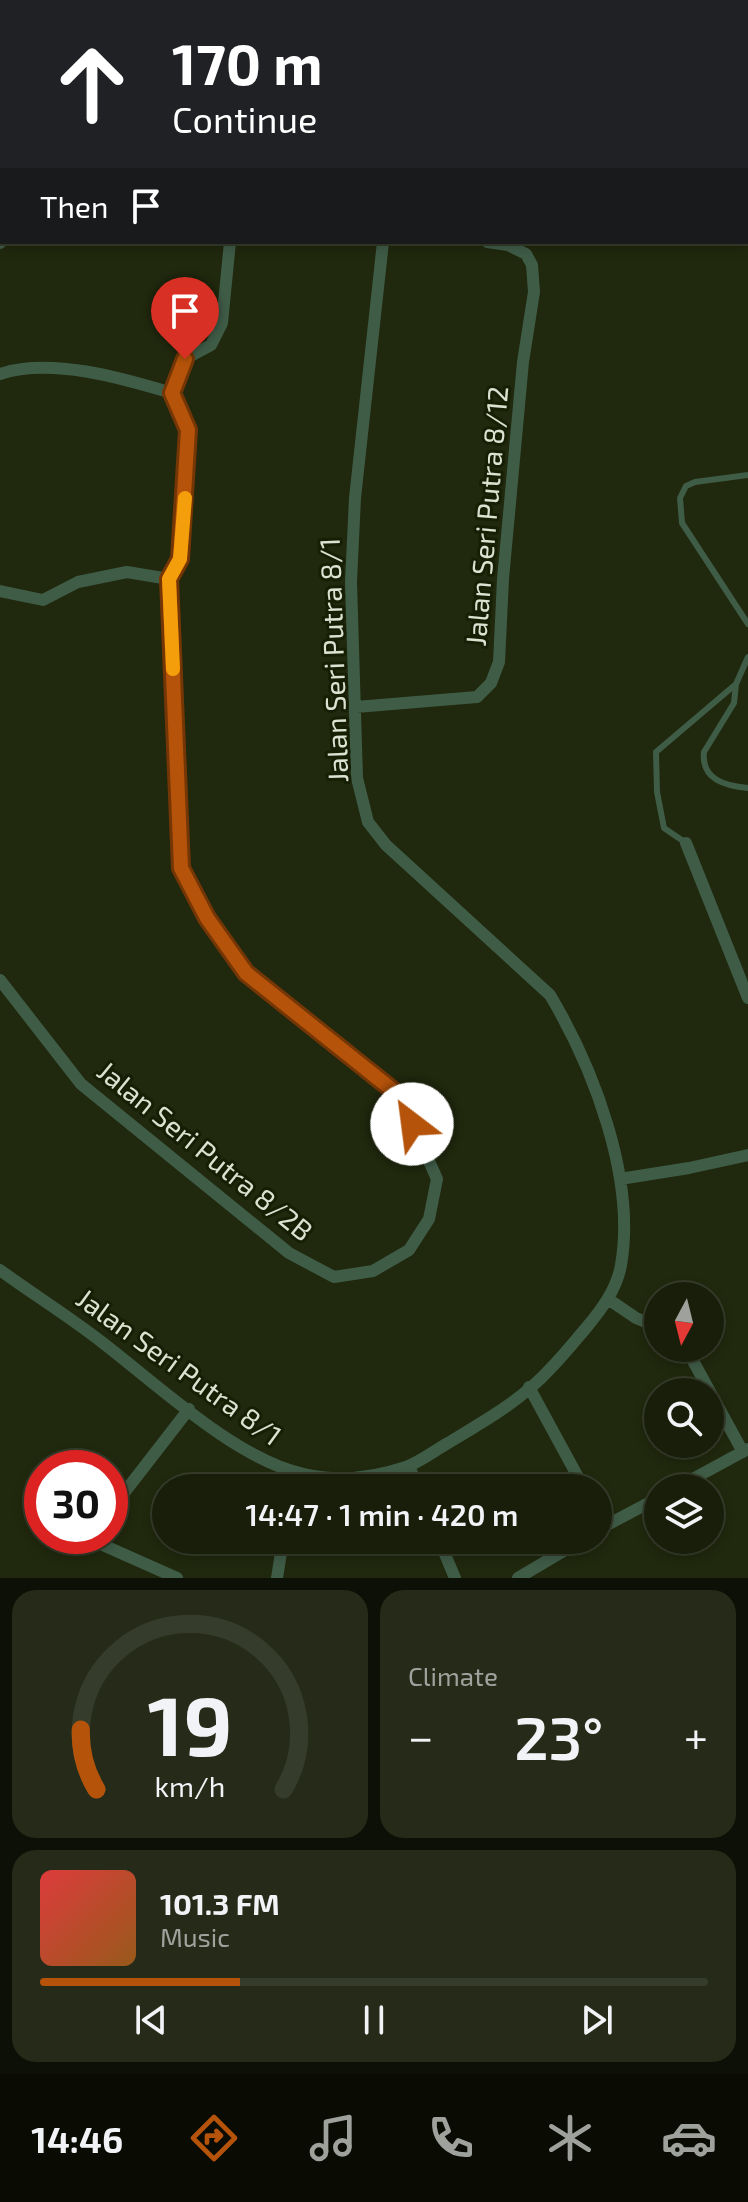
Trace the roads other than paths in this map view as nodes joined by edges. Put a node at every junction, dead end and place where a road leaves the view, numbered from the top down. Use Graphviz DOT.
graph roads {
  1 [pos="230,244"];
  2 [pos="383,244"];
  3 [pos="501,244"];
  4 [pos="0,374"];
  5 [pos="172,393"];
  6 [pos="748,475"];
  7 [pos="169,579"];
  8 [pos="0,591"];
  9 [pos="748,624"];
  10 [pos="748,657"];
  11 [pos="736,684"];
  12 [pos="356,707"];
  13 [pos="748,788"];
  14 [pos="686,843"];
  15 [pos="0,980"];
  16 [pos="748,998"];
  17 [pos="748,1155"];
  18 [pos="620,1179"];
  19 [pos="0,1270"];
  20 [pos="608,1299"];
  21 [pos="644,1321"];
  22 [pos="694,1362"];
  23 [pos="529,1387"];
  24 [pos="189,1409"];
  25 [pos="746,1450"];
  26 [pos="409,1466"];
  27 [pos="294,1472"];
  28 [pos="412,1474"];
  29 [pos="576,1474"];
  30 [pos="702,1474"];
  31 [pos="128,1488"];
  32 [pos="644,1506"];
  33 [pos="612,1523"];
  34 [pos="123,1554"];
  35 [pos="281,1554"];
  36 [pos="445,1554"];
  37 [pos="558,1554"];
  38 [pos="177,1578"];
  39 [pos="277,1578"];
  40 [pos="455,1578"];
  41 [pos="518,1578"];
  1 -- 5 [label="street"];
  2 -- 12 [label="street, Jalan Seri Putra 8/1"];
  3 -- 12 [label="street, Jalan Seri Putra 8/12"];
  4 -- 5 [label="street"];
  5 -- 7 [label="street"];
  6 -- 9 [label="lane"];
  7 -- 8 [label="street"];
  7 -- 15 [label="street, Jalan Seri Putra 8/2B"];
  10 -- 11 [label="lane"];
  11 -- 13 [label="lane"];
  11 -- 14 [label="lane"];
  12 -- 18 [label="street, Jalan Seri Putra 8/1"];
  14 -- 16 [label="street"];
  17 -- 18 [label="street"];
  18 -- 20 [label="street, Jalan Seri Putra 8/1"];
  19 -- 24 [label="street, Jalan Seri Putra 8/1"];
  20 -- 21 [label="street"];
  20 -- 23 [label="street, Jalan Seri Putra 8/1"];
  22 -- 25 [label="street"];
  23 -- 26 [label="street, Jalan Seri Putra 8/1"];
  23 -- 29 [label="street"];
  24 -- 27 [label="street, Jalan Seri Putra 8/1"];
  24 -- 31 [label="street"];
  25 -- 30 [label="street"];
  26 -- 27 [label="street, Jalan Seri Putra 8/1"];
  26 -- 28 [label="street"];
  32 -- 33 [label="street"];
  34 -- 38 [label="street"];
  35 -- 39 [label="street"];
  36 -- 40 [label="street"];
  37 -- 41 [label="street"];
}
